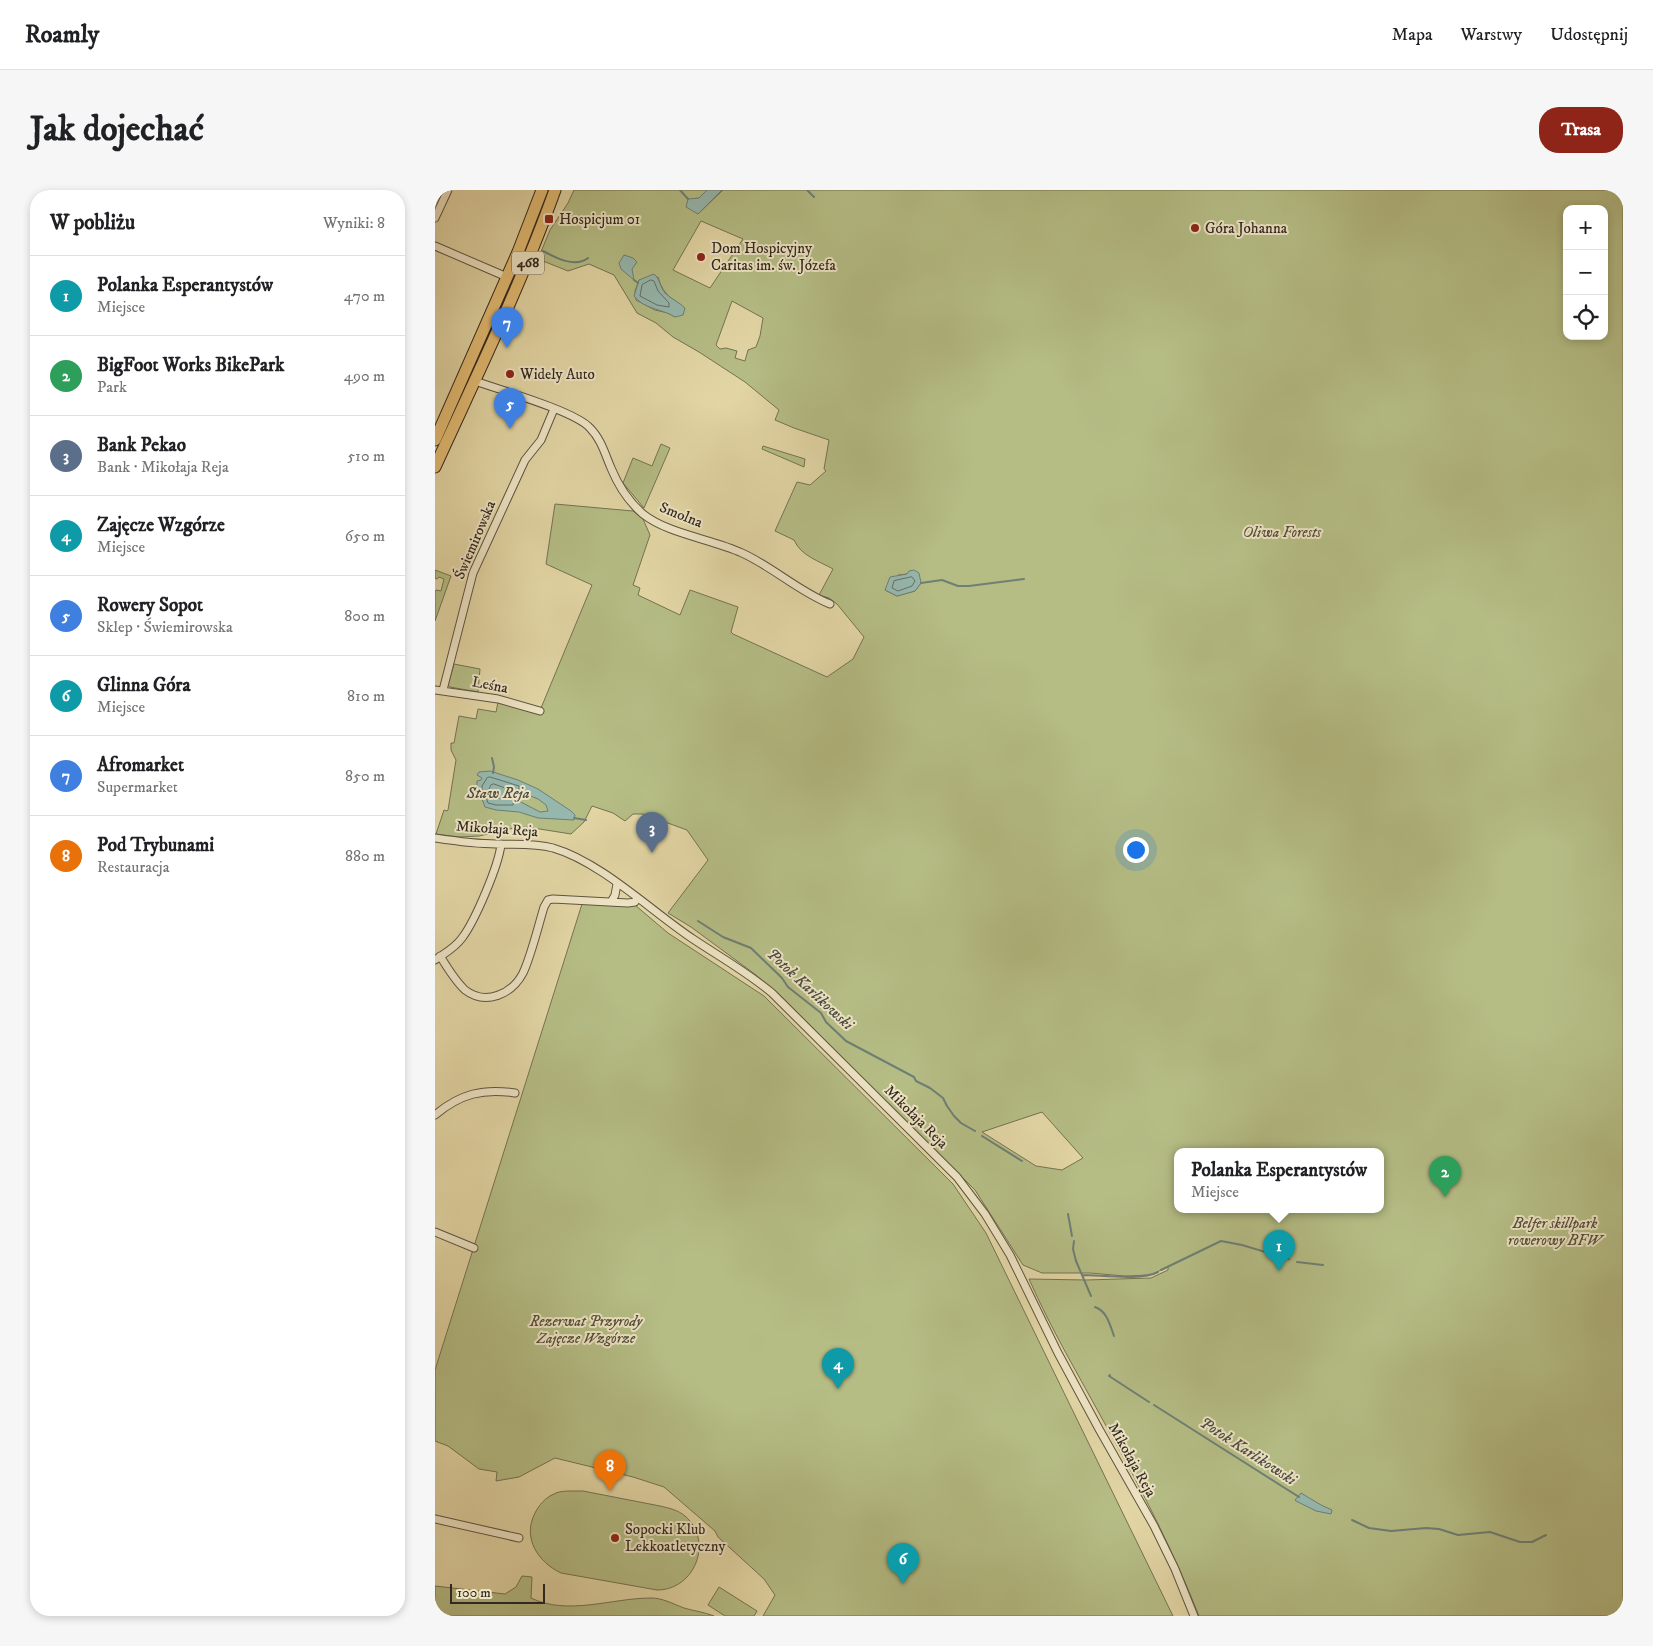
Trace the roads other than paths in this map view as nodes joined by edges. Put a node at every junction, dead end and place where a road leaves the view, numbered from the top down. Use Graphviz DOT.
graph roads {
  1 [pos="448,190"];
  2 [pos="542,190"];
  3 [pos="555,190"];
  4 [pos="435,218"];
  5 [pos="435,246"];
  6 [pos="507,277"];
  7 [pos="475,381"];
  8 [pos="554,409"];
  9 [pos="435,440"];
  10 [pos="435,467"];
  11 [pos="830,604"];
  12 [pos="439,690"];
  13 [pos="540,711"];
  14 [pos="435,838"];
  15 [pos="501,844"];
  16 [pos="617,884"];
  17 [pos="637,898"];
  18 [pos="611,902"];
  19 [pos="437,958"];
  20 [pos="515,1093"];
  21 [pos="435,1116"];
  22 [pos="435,1232"];
  23 [pos="474,1248"];
  24 [pos="435,1518"];
  25 [pos="519,1538"];
  26 [pos="1194,1616"];
  1 -- 4 [label="street"];
  2 -- 6 [label="main road, 468"];
  3 -- 7 [label="main road, 468"];
  5 -- 6 [label="street"];
  6 -- 9 [label="main road, 468"];
  7 -- 8 [label="street, Smolna"];
  7 -- 10 [label="main road, 468"];
  8 -- 11 [label="street, Smolna"];
  8 -- 12 [label="street, Świemirowska"];
  12 -- 13 [label="street, Leśna"];
  14 -- 15 [label="street, Mikołaja Reja"];
  15 -- 16 [label="street, Mikołaja Reja"];
  15 -- 19 [label="street"];
  16 -- 17 [label="street, Mikołaja Reja"];
  16 -- 18 [label="street"];
  17 -- 18 [label="street"];
  17 -- 26 [label="street, Mikołaja Reja"];
  18 -- 19 [label="street"];
  20 -- 21 [label="street"];
  22 -- 23 [label="street"];
  24 -- 25 [label="street"];
}
